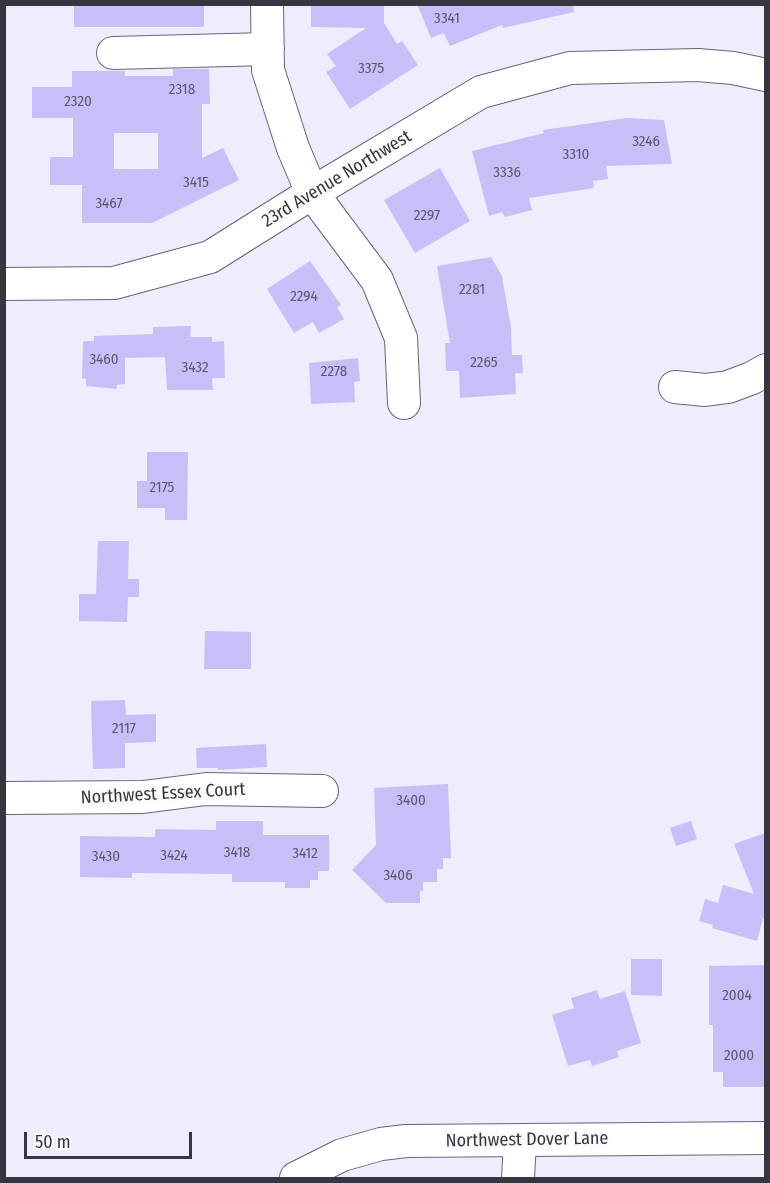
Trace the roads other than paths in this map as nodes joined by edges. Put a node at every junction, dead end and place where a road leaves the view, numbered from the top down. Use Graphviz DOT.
graph roads {
  1 [pos="267,4"];
  2 [pos="268,49"];
  3 [pos="113,53"];
  4 [pos="765,75"];
  5 [pos="312,193"];
  6 [pos="4,284"];
  7 [pos="765,370"];
  8 [pos="675,387"];
  9 [pos="404,403"];
  10 [pos="322,791"];
  11 [pos="4,798"];
  12 [pos="765,1138"];
  13 [pos="520,1141"];
  14 [pos="296,1179"];
  15 [pos="518,1179"];
  1 -- 2 [label="street"];
  2 -- 3 [label="street"];
  2 -- 5 [label="street"];
  4 -- 5 [label="street, 23rd Avenue Northwest"];
  5 -- 6 [label="street, 23rd Avenue Northwest"];
  5 -- 9 [label="street"];
  7 -- 8 [label="street"];
  10 -- 11 [label="street, Northwest Essex Court"];
  12 -- 13 [label="street, Northwest Dover Lane"];
  13 -- 14 [label="street, Northwest Dover Lane"];
  13 -- 15 [label="street"];
}
